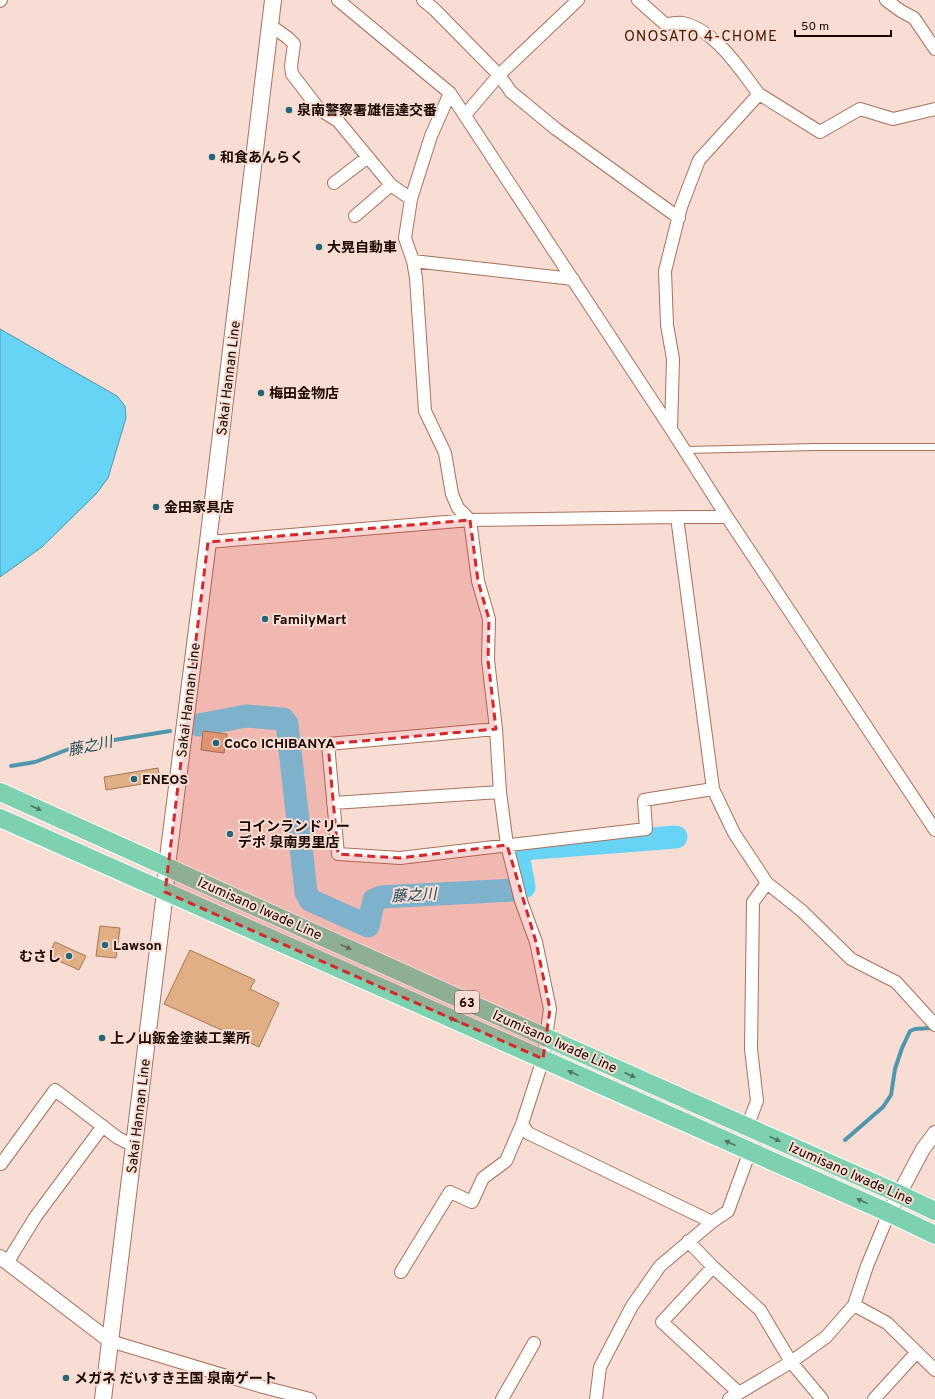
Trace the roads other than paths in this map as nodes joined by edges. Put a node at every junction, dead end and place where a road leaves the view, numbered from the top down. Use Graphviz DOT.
graph roads {
  1 [pos="273,0"];
  2 [pos="338,0"];
  3 [pos="423,0"];
  4 [pos="578,0"];
  5 [pos="638,0"];
  6 [pos="886,0"];
  7 [pos="270,26"];
  8 [pos="935,49"];
  9 [pos="499,75"];
  10 [pos="450,93"];
  11 [pos="759,94"];
  12 [pos="935,109"];
  13 [pos="465,115"];
  14 [pos="368,157"];
  15 [pos="334,183"];
  16 [pos="391,185"];
  17 [pos="411,199"];
  18 [pos="355,216"];
  19 [pos="678,218"];
  20 [pos="413,261"];
  21 [pos="573,279"];
  22 [pos="671,429"];
  23 [pos="935,447"];
  24 [pos="685,450"];
  25 [pos="677,517"];
  26 [pos="727,517"];
  27 [pos="470,520"];
  28 [pos="208,542"];
  29 [pos="496,729"];
  30 [pos="713,789"];
  31 [pos="0,792"];
  32 [pos="500,792"];
  33 [pos="333,804"];
  34 [pos="0,818"];
  35 [pos="935,830"];
  36 [pos="507,845"];
  37 [pos="167,866"];
  38 [pos="767,883"];
  39 [pos="165,892"];
  40 [pos="935,1025"];
  41 [pos="545,1037"];
  42 [pos="543,1059"];
  43 [pos="522,1124"];
  44 [pos="103,1126"];
  45 [pos="747,1127"];
  46 [pos="935,1133"];
  47 [pos="134,1146"];
  48 [pos="750,1151"];
  49 [pos="1,1164"];
  50 [pos="899,1194"];
  51 [pos="935,1211"];
  52 [pos="889,1213"];
  53 [pos="712,1222"];
  54 [pos="935,1235"];
  55 [pos="688,1241"];
  56 [pos="4,1260"];
  57 [pos="713,1267"];
  58 [pos="401,1272"];
  59 [pos="854,1305"];
  60 [pos="110,1340"];
  61 [pos="534,1344"];
  62 [pos="917,1352"];
  63 [pos="791,1362"];
  64 [pos="935,1370"];
  65 [pos="261,1393"];
  66 [pos="734,1396"];
  67 [pos="815,1397"];
  68 [pos="103,1399"];
  69 [pos="310,1399"];
  70 [pos="502,1399"];
  71 [pos="596,1399"];
  72 [pos="874,1399"];
  1 -- 7 [label="main road, Sakai Hannan Line"];
  2 -- 10 [label="street"];
  3 -- 9 [label="street"];
  4 -- 9 [label="street"];
  5 -- 11 [label="street"];
  6 -- 8 [label="street"];
  7 -- 14 [label="street"];
  7 -- 28 [label="main road, Sakai Hannan Line"];
  9 -- 13 [label="street"];
  9 -- 19 [label="street"];
  10 -- 13 [label="street"];
  10 -- 17 [label="street"];
  11 -- 12 [label="street"];
  11 -- 19 [label="street"];
  13 -- 21 [label="street"];
  14 -- 15 [label="street"];
  14 -- 16 [label="street"];
  16 -- 17 [label="street"];
  16 -- 18 [label="street"];
  17 -- 20 [label="street"];
  19 -- 22 [label="street"];
  20 -- 21 [label="street"];
  20 -- 27 [label="street"];
  21 -- 22 [label="street"];
  22 -- 24 [label="street"];
  23 -- 24 [label="lane"];
  24 -- 26 [label="street"];
  25 -- 26 [label="street"];
  25 -- 27 [label="street"];
  25 -- 30 [label="street"];
  26 -- 35 [label="street"];
  27 -- 28 [label="street"];
  27 -- 29 [label="street"];
  28 -- 37 [label="main road, Sakai Hannan Line"];
  29 -- 32 [label="street"];
  29 -- 33 [label="street"];
  30 -- 36 [label="street"];
  30 -- 38 [label="street"];
  31 -- 37 [label="main road, Izumisano Iwade Line / 63, one-way"];
  32 -- 33 [label="street"];
  32 -- 36 [label="street"];
  33 -- 36 [label="street"];
  34 -- 39 [label="main road, Izumisano Iwade Line / 63"];
  36 -- 41 [label="street"];
  37 -- 39 [label="main road, Sakai Hannan Line"];
  37 -- 41 [label="main road, Izumisano Iwade Line / 63, one-way"];
  38 -- 40 [label="street"];
  38 -- 45 [label="street"];
  42 -- 39 [label="main road, Izumisano Iwade Line / 63, one-way"];
  39 -- 47 [label="main road, Sakai Hannan Line"];
  41 -- 42 [label="street"];
  41 -- 45 [label="main road, Izumisano Iwade Line / 63, one-way"];
  42 -- 43 [label="street"];
  48 -- 42 [label="main road, Izumisano Iwade Line / 63, one-way"];
  43 -- 53 [label="street"];
  43 -- 58 [label="street"];
  44 -- 47 [label="street"];
  44 -- 49 [label="street"];
  44 -- 56 [label="street"];
  45 -- 50 [label="main road, Izumisano Iwade Line / 63, one-way"];
  46 -- 50 [label="street"];
  47 -- 60 [label="main road, Sakai Hannan Line"];
  52 -- 48 [label="main road, Izumisano Iwade Line / 63, one-way"];
  48 -- 53 [label="street"];
  50 -- 51 [label="main road, Izumisano Iwade Line / 63"];
  50 -- 52 [label="street"];
  52 -- 54 [label="main road, Izumisano Iwade Line / 63"];
  52 -- 59 [label="street"];
  53 -- 55 [label="street"];
  55 -- 57 [label="street"];
  55 -- 71 [label="street"];
  56 -- 60 [label="street"];
  57 -- 63 [label="street"];
  57 -- 66 [label="street"];
  59 -- 62 [label="street"];
  59 -- 63 [label="street"];
  60 -- 65 [label="street"];
  60 -- 68 [label="main road, Sakai Hannan Line"];
  61 -- 70 [label="street"];
  62 -- 64 [label="street"];
  62 -- 72 [label="street"];
  63 -- 66 [label="street"];
  63 -- 67 [label="street"];
  65 -- 69 [label="street"];
}
